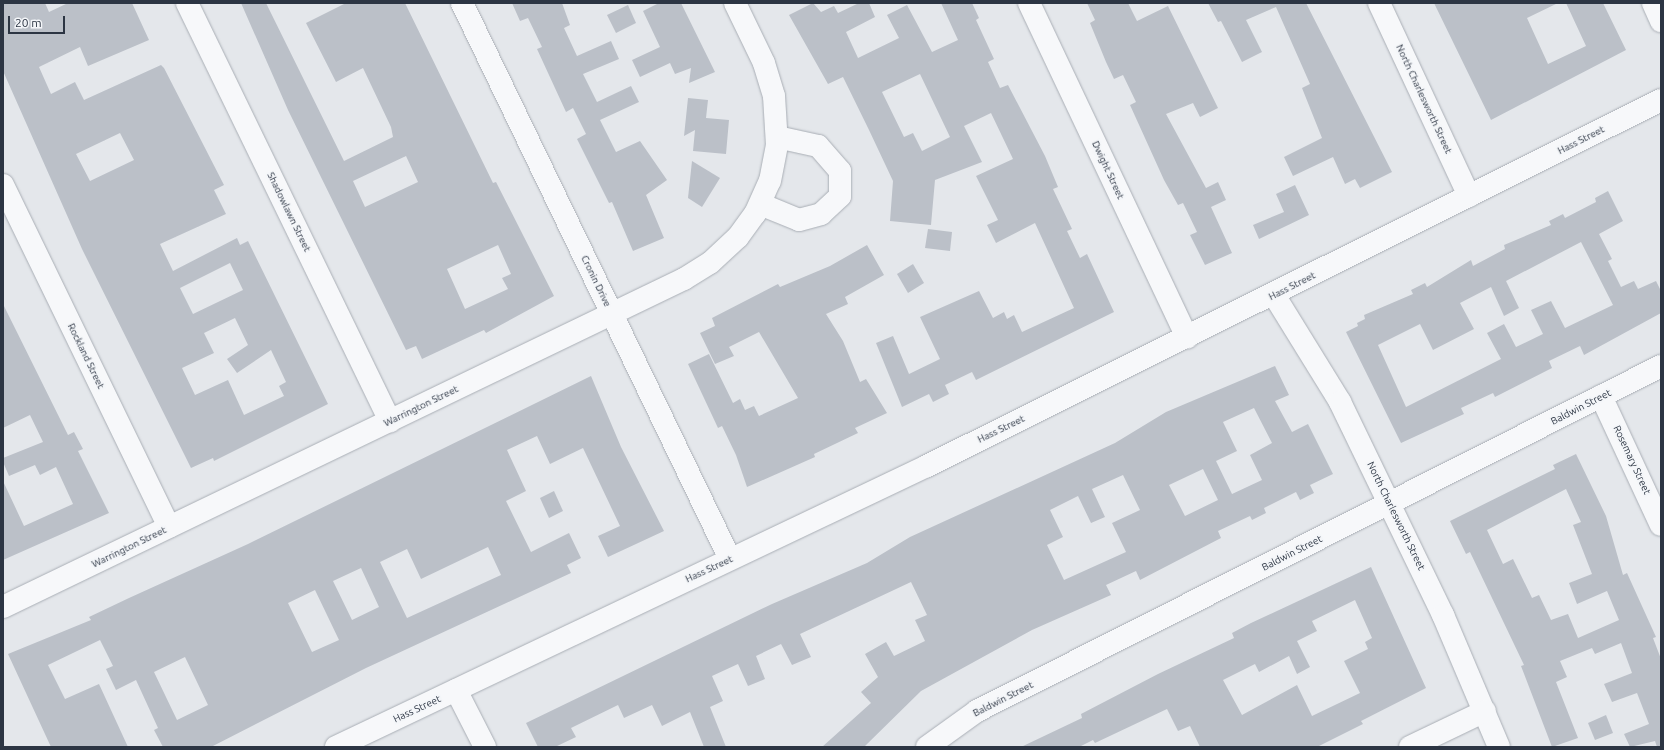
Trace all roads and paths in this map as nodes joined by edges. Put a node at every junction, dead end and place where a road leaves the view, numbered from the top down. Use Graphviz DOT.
graph roads {
  1 [pos="187,3"];
  2 [pos="462,3"];
  3 [pos="735,3"];
  4 [pos="1029,3"];
  5 [pos="1379,3"];
  6 [pos="1653,3"];
  7 [pos="1661,21"];
  8 [pos="1661,100"];
  9 [pos="777,141"];
  10 [pos="3,185"];
  11 [pos="1469,196"];
  12 [pos="760,204"];
  13 [pos="1274,295"];
  14 [pos="612,313"];
  15 [pos="1187,338"];
  16 [pos="1661,366"];
  17 [pos="1601,396"];
  18 [pos="390,421"];
  19 [pos="1391,504"];
  20 [pos="1661,525"];
  21 [pos="169,527"];
  22 [pos="730,559"];
  23 [pos="3,607"];
  24 [pos="456,690"];
  25 [pos="1484,711"];
  26 [pos="336,747"];
  27 [pos="485,747"];
  28 [pos="927,747"];
  29 [pos="1410,747"];
  30 [pos="1498,747"];
  1 -- 18 [label="street, Shadowlawn Street"];
  2 -- 14 [label="street, Cronin Drive"];
  3 -- 9 [label="street, Warrington Street"];
  4 -- 15 [label="street, Dwight Street"];
  5 -- 11 [label="street, North Charlesworth Street"];
  6 -- 7 [label="street"];
  8 -- 11 [label="street, Hass Street"];
  9 -- 12 [label="street, Warrington Street"];
  9 -- 12 [label="street"];
  10 -- 21 [label="street, Rockland Street"];
  11 -- 13 [label="street, Hass Street"];
  12 -- 14 [label="street, Warrington Street"];
  13 -- 15 [label="street, Hass Street"];
  13 -- 19 [label="street, North Charlesworth Street"];
  14 -- 18 [label="street, Warrington Street"];
  14 -- 22 [label="street, Cronin Drive"];
  15 -- 22 [label="street, Hass Street"];
  16 -- 17 [label="street, Baldwin Street"];
  17 -- 19 [label="street, Baldwin Street"];
  17 -- 20 [label="street, Rosemary Street"];
  18 -- 21 [label="street, Warrington Street"];
  19 -- 25 [label="street, North Charlesworth Street"];
  19 -- 28 [label="street, Baldwin Street"];
  21 -- 23 [label="street, Warrington Street"];
  22 -- 24 [label="street, Hass Street"];
  24 -- 26 [label="street, Hass Street"];
  24 -- 27 [label="street"];
  25 -- 29 [label="street"];
  25 -- 30 [label="street, North Charlesworth Street"];
}
